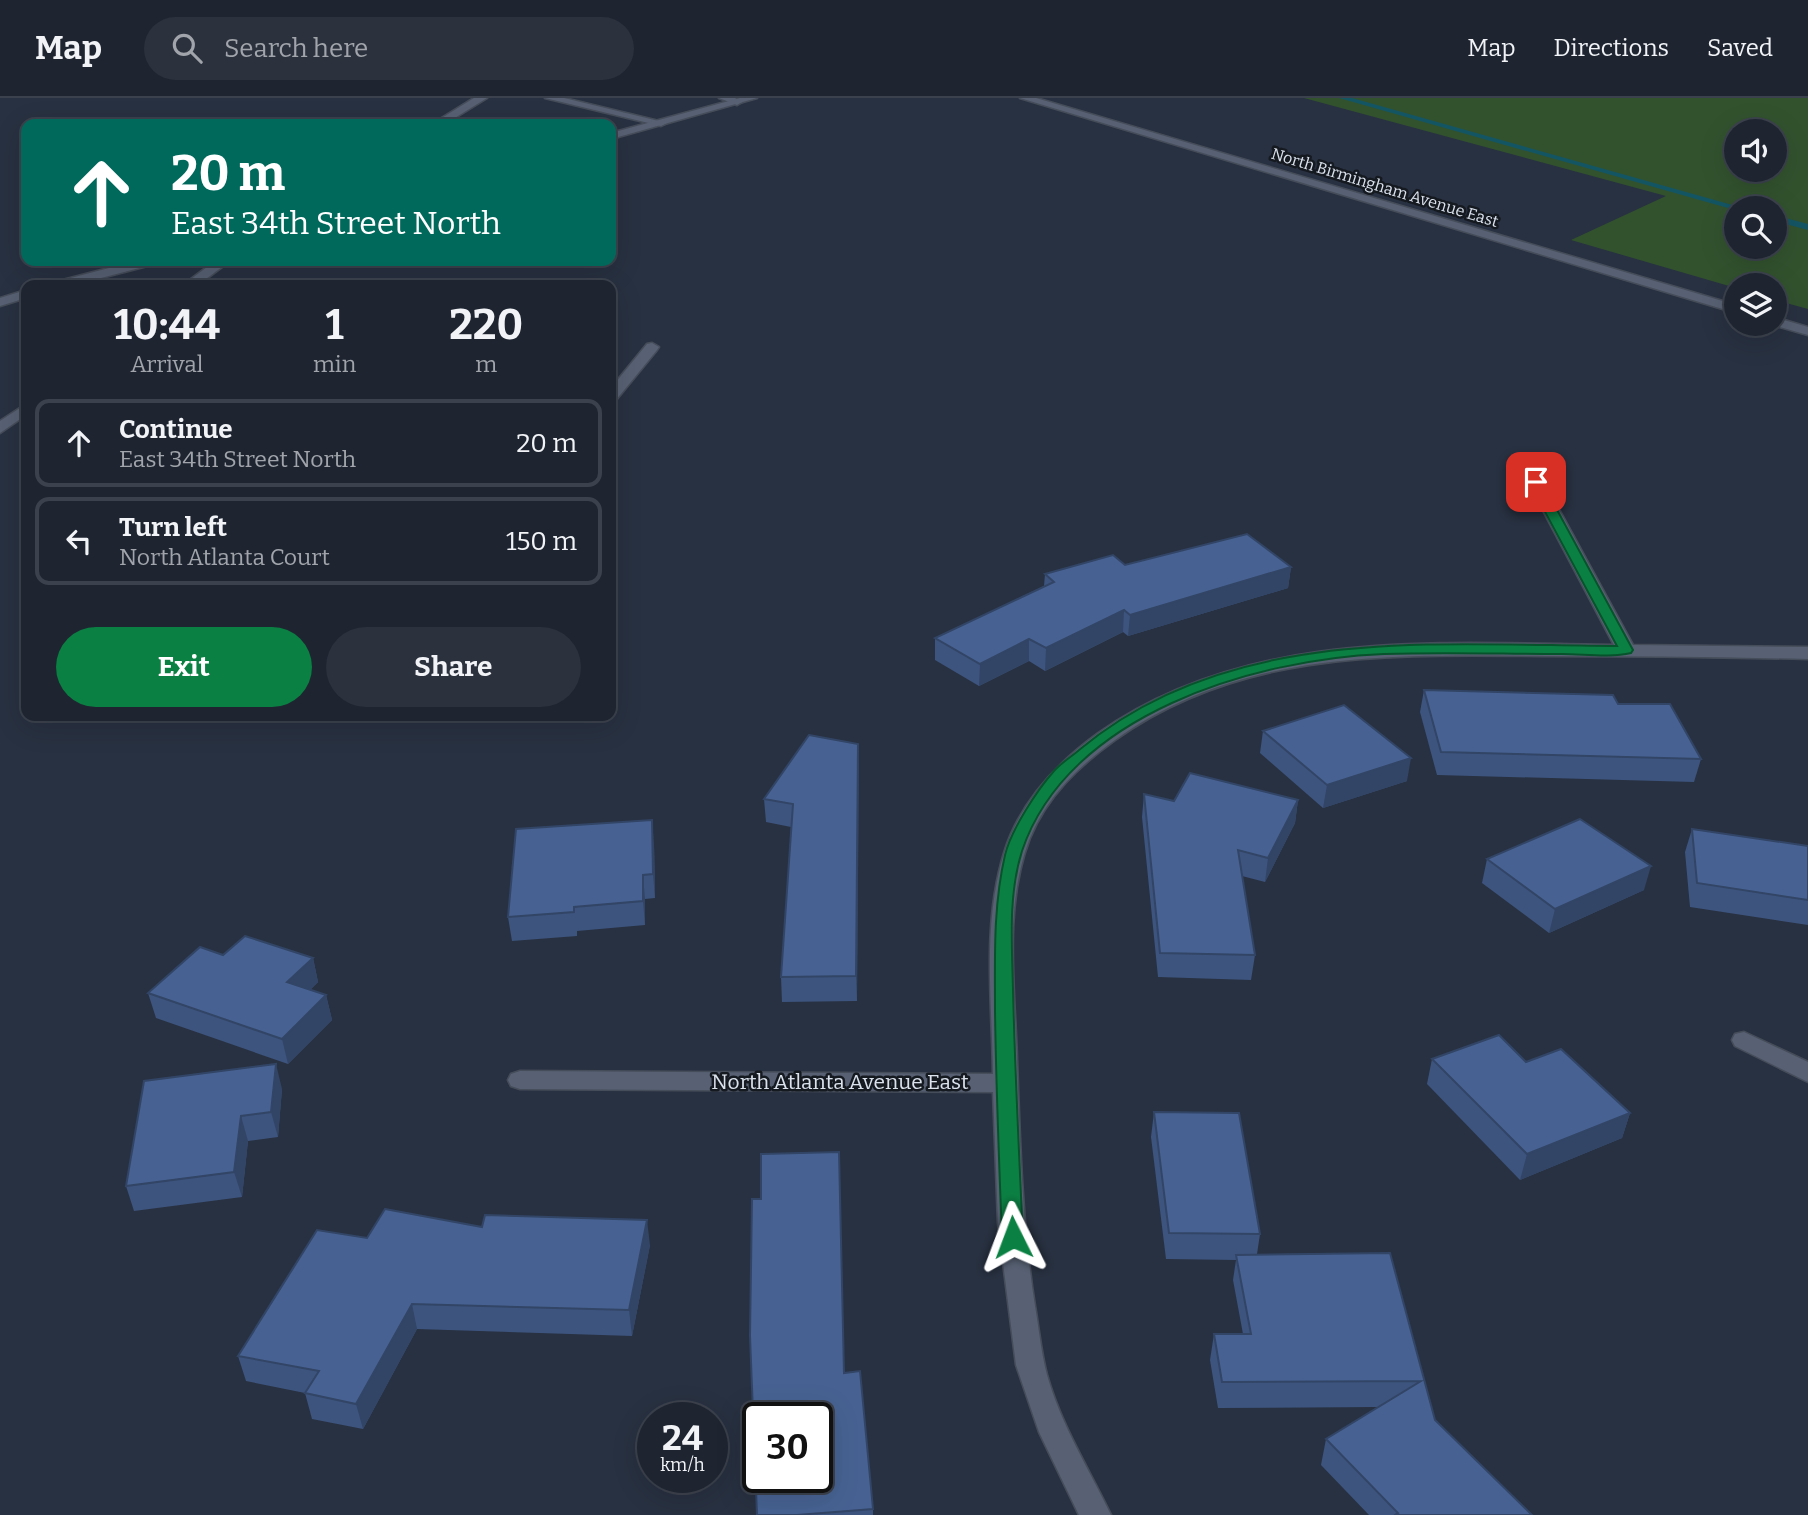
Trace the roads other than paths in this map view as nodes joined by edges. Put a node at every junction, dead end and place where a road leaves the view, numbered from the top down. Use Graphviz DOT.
graph roads {
  1 [pos="482,98"];
  2 [pos="549,98"];
  3 [pos="724,98"];
  4 [pos="751,98"];
  5 [pos="1025,98"];
  6 [pos="631,102"];
  7 [pos="737,102"];
  8 [pos="601,110"];
  9 [pos="446,119"];
  10 [pos="661,123"];
  11 [pos="616,135"];
  12 [pos="132,266"];
  13 [pos="216,266"];
  14 [pos="83,280"];
  15 [pos="197,280"];
  16 [pos="21,296"];
  17 [pos="0,302"];
  18 [pos="1724,305"];
  19 [pos="1787,325"];
  20 [pos="1808,331"];
  21 [pos="652,347"];
  22 [pos="616,390"];
  23 [pos="21,412"];
  24 [pos="0,428"];
  25 [pos="1536,482"];
  26 [pos="1626,650"];
  27 [pos="1808,653"];
  28 [pos="1744,1040"];
  29 [pos="1808,1073"];
  30 [pos="520,1080"];
  31 [pos="1005,1083"];
  32 [pos="1095,1515"];
  1 -- 9 [label="street"];
  2 -- 8 [label="street"];
  3 -- 7 [label="street"];
  4 -- 7 [label="street"];
  5 -- 18 [label="street, North Birmingham Avenue East"];
  6 -- 8 [label="street"];
  7 -- 10 [label="street"];
  8 -- 10 [label="street"];
  10 -- 11 [label="street"];
  12 -- 14 [label="street"];
  13 -- 15 [label="street"];
  16 -- 17 [label="street"];
  19 -- 20 [label="street"];
  21 -- 22 [label="street"];
  23 -- 24 [label="street"];
  25 -- 26 [label="street"];
  26 -- 27 [label="street"];
  26 -- 31 [label="street"];
  28 -- 29 [label="street"];
  30 -- 31 [label="street, North Atlanta Avenue East"];
  31 -- 32 [label="street"];
}
